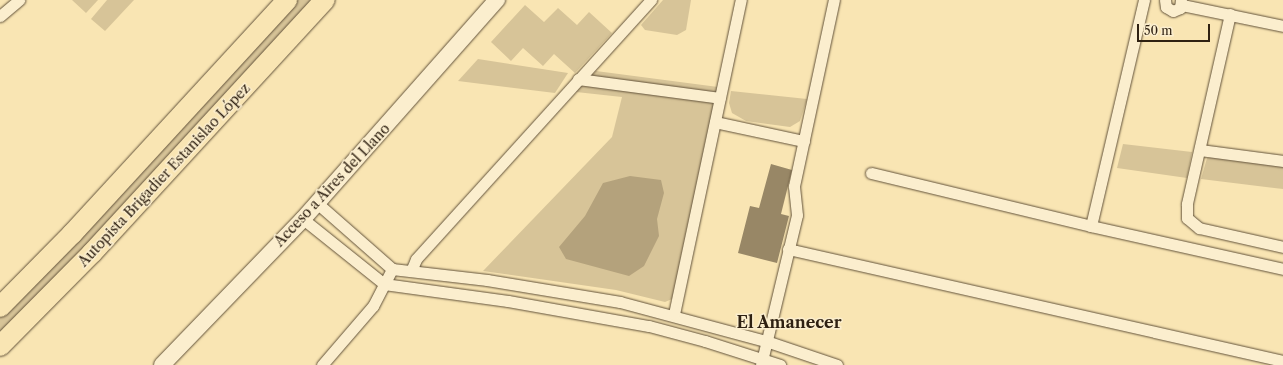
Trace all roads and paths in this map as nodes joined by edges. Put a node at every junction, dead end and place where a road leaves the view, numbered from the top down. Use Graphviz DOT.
graph roads {
  1 [pos="18,0"];
  2 [pos="287,0"];
  3 [pos="325,0"];
  4 [pos="497,0"];
  5 [pos="651,0"];
  6 [pos="741,0"];
  7 [pos="834,0"];
  8 [pos="1144,0"];
  9 [pos="1165,0"];
  10 [pos="1182,2"];
  11 [pos="0,3"];
  12 [pos="1230,14"];
  13 [pos="0,16"];
  14 [pos="1283,26"];
  15 [pos="578,79"];
  16 [pos="720,98"];
  17 [pos="714,122"];
  18 [pos="804,141"];
  19 [pos="1200,150"];
  20 [pos="1283,161"];
  21 [pos="871,173"];
  22 [pos="317,203"];
  23 [pos="303,219"];
  24 [pos="1091,226"];
  25 [pos="1283,247"];
  26 [pos="788,249"];
  27 [pos="392,269"];
  28 [pos="1283,269"];
  29 [pos="411,271"];
  30 [pos="384,284"];
  31 [pos="0,307"];
  32 [pos="674,314"];
  33 [pos="766,341"];
  34 [pos="0,346"];
  35 [pos="1283,361"];
  36 [pos="762,362"];
  37 [pos="162,365"];
  38 [pos="322,365"];
  39 [pos="780,365"];
  40 [pos="838,365"];
  1 -- 11 [label="street"];
  1 -- 13 [label="street"];
  2 -- 31 [label="highway, Autopista Brigadier Estanislao López"];
  3 -- 34 [label="highway, Autopista Brigadier Estanislao López"];
  4 -- 22 [label="street, Acceso a Aires del Llano"];
  5 -- 15 [label="street"];
  6 -- 16 [label="street"];
  7 -- 18 [label="street"];
  8 -- 24 [label="street"];
  9 -- 10 [label="street"];
  10 -- 12 [label="street"];
  12 -- 14 [label="street"];
  12 -- 19 [label="street"];
  15 -- 16 [label="street"];
  15 -- 29 [label="street"];
  16 -- 17 [label="street"];
  17 -- 18 [label="street"];
  17 -- 32 [label="street"];
  18 -- 26 [label="street"];
  19 -- 20 [label="street"];
  19 -- 25 [label="street"];
  21 -- 24 [label="street"];
  22 -- 23 [label="street, Acceso a Aires del Llano"];
  22 -- 27 [label="street"];
  23 -- 30 [label="street"];
  23 -- 37 [label="street, Acceso a Aires del Llano"];
  24 -- 28 [label="street"];
  26 -- 33 [label="street"];
  26 -- 35 [label="street"];
  27 -- 29 [label="street"];
  27 -- 30 [label="street"];
  29 -- 32 [label="street"];
  30 -- 36 [label="street"];
  30 -- 38 [label="street"];
  32 -- 33 [label="street"];
  33 -- 36 [label="street"];
  33 -- 40 [label="street"];
  36 -- 39 [label="street"];
}
